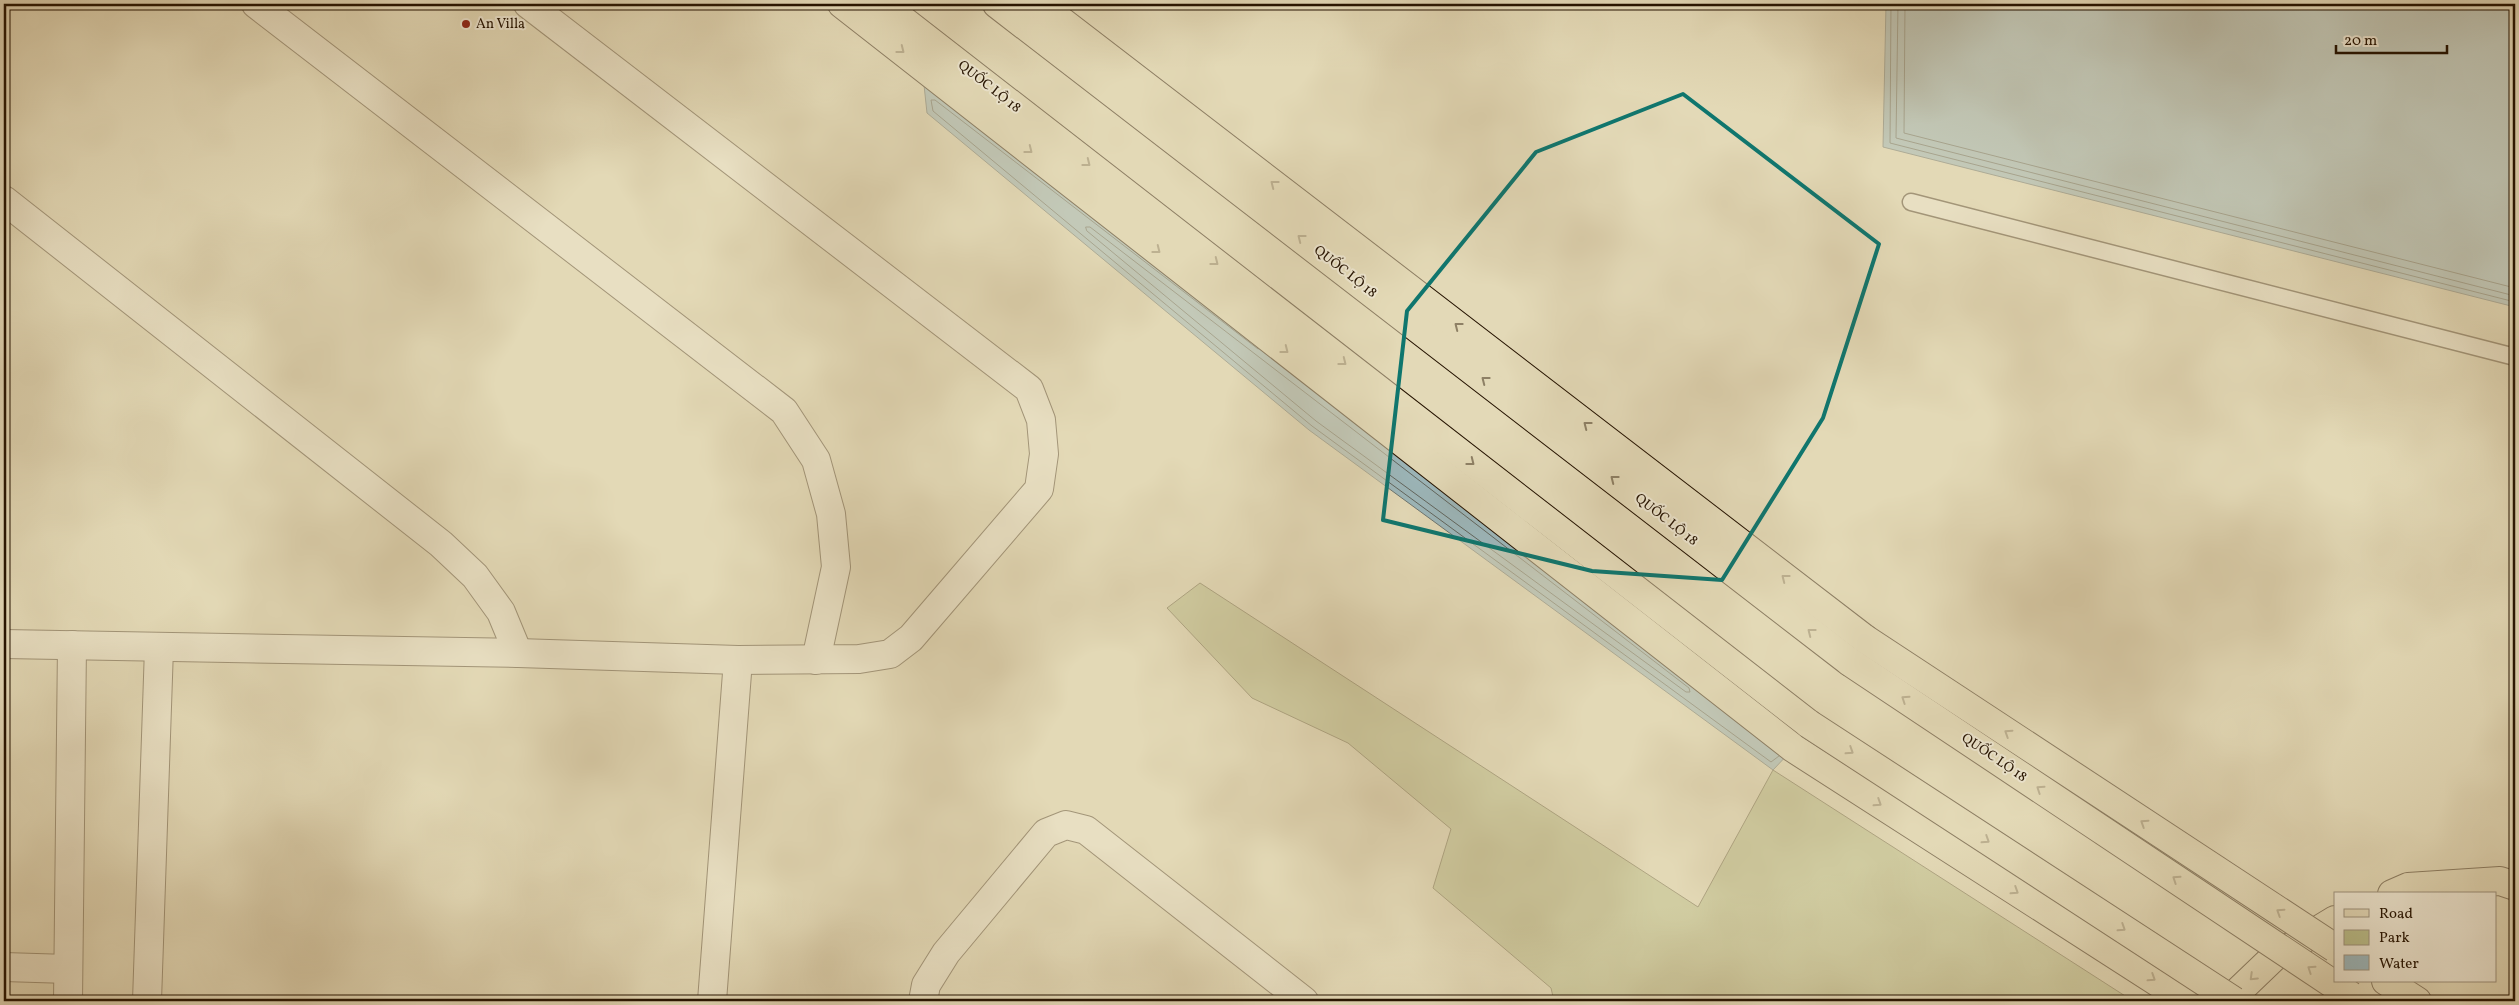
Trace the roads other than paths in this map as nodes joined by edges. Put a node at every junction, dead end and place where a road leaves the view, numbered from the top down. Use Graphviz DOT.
graph roads {
  1 [pos="256,4"];
  2 [pos="528,4"];
  3 [pos="998,4"];
  4 [pos="1039,4"];
  5 [pos="863,9"];
  6 [pos="4,200"];
  7 [pos="1911,202"];
  8 [pos="2515,357"];
  9 [pos="4,644"];
  10 [pos="72,645"];
  11 [pos="159,648"];
  12 [pos="518,654"];
  13 [pos="738,660"];
  14 [pos="816,660"];
  15 [pos="2515,886"];
  16 [pos="2397,892"];
  17 [pos="2334,921"];
  18 [pos="2334,947"];
  19 [pos="4,967"];
  20 [pos="68,969"];
  21 [pos="2388,982"];
  22 [pos="2356,999"];
  23 [pos="68,1001"];
  24 [pos="147,1001"];
  25 [pos="712,1001"];
  26 [pos="923,1001"];
  27 [pos="1304,1001"];
  28 [pos="2187,1001"];
  29 [pos="2228,1001"];
  30 [pos="2234,1001"];
  31 [pos="2417,1001"];
  1 -- 14 [label="street"];
  2 -- 14 [label="street"];
  22 -- 3 [label="main road, QUỐC LỘ 18, one-way, bridge"];
  18 -- 4 [label="main road, QUỐC LỘ 18, one-way, bridge"];
  5 -- 28 [label="main road, QUỐC LỘ 18, one-way"];
  5 -- 30 [label="main road, QUỐC LỘ 18, one-way, bridge"];
  6 -- 12 [label="street"];
  7 -- 8 [label="lane"];
  9 -- 10 [label="street"];
  10 -- 11 [label="street"];
  10 -- 20 [label="street"];
  11 -- 12 [label="street"];
  11 -- 24 [label="street"];
  12 -- 13 [label="street"];
  13 -- 14 [label="street"];
  13 -- 25 [label="street"];
  15 -- 16 [label="main road"];
  17 -- 29 [label="main road, one-way"];
  19 -- 20 [label="street"];
  20 -- 23 [label="street"];
  21 -- 31 [label="main road"];
  26 -- 27 [label="street"];
}
